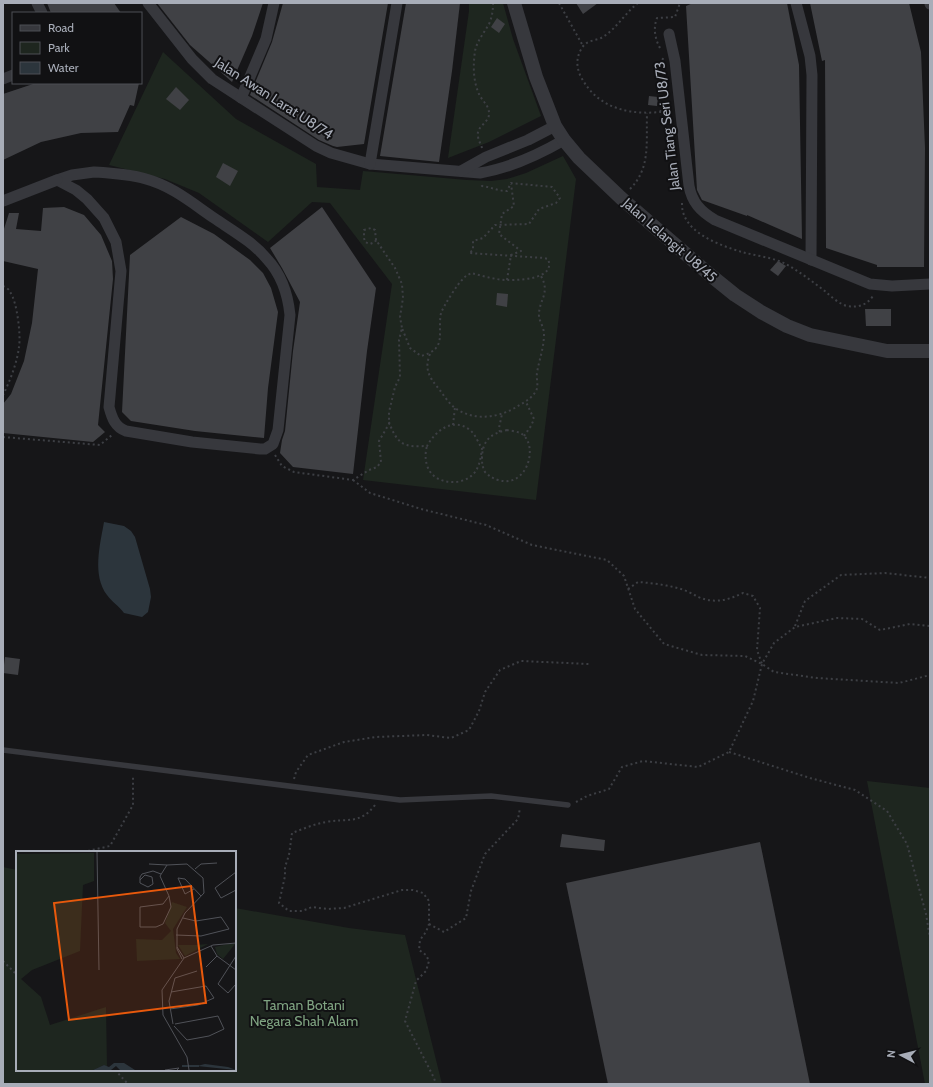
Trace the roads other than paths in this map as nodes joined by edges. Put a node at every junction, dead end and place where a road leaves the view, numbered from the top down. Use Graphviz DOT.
graph roads {
  1 [pos="37,3"];
  2 [pos="148,3"];
  3 [pos="274,3"];
  4 [pos="397,3"];
  5 [pos="514,3"];
  6 [pos="796,3"];
  7 [pos="42,12"];
  8 [pos="669,34"];
  9 [pos="241,98"];
  10 [pos="555,126"];
  11 [pos="564,140"];
  12 [pos="370,164"];
  13 [pos="461,171"];
  14 [pos="57,180"];
  15 [pos="3,201"];
  16 [pos="811,260"];
  17 [pos="930,284"];
  18 [pos="930,351"];
  19 [pos="3,750"];
  20 [pos="568,805"];
  1 -- 7 [label="street"];
  2 -- 9 [label="street, Jalan Awan Larat U8/74"];
  3 -- 9 [label="street"];
  4 -- 12 [label="street"];
  5 -- 10 [label="street, Jalan Lelangit U8/45"];
  6 -- 16 [label="street"];
  8 -- 16 [label="street, Jalan Tiang Seri U8/73"];
  9 -- 12 [label="street, Jalan Awan Larat U8/74"];
  10 -- 11 [label="street, Jalan Lelangit U8/45"];
  10 -- 13 [label="street"];
  11 -- 13 [label="street, Jalan Awan Larat U8/74"];
  11 -- 18 [label="street, Jalan Lelangit U8/45"];
  12 -- 13 [label="street, Jalan Awan Larat U8/74"];
  14 -- 14 [label="street"];
  14 -- 15 [label="street"];
  16 -- 17 [label="street, Jalan Tiang Seri U8/73"];
  19 -- 20 [label="lane"];
}
